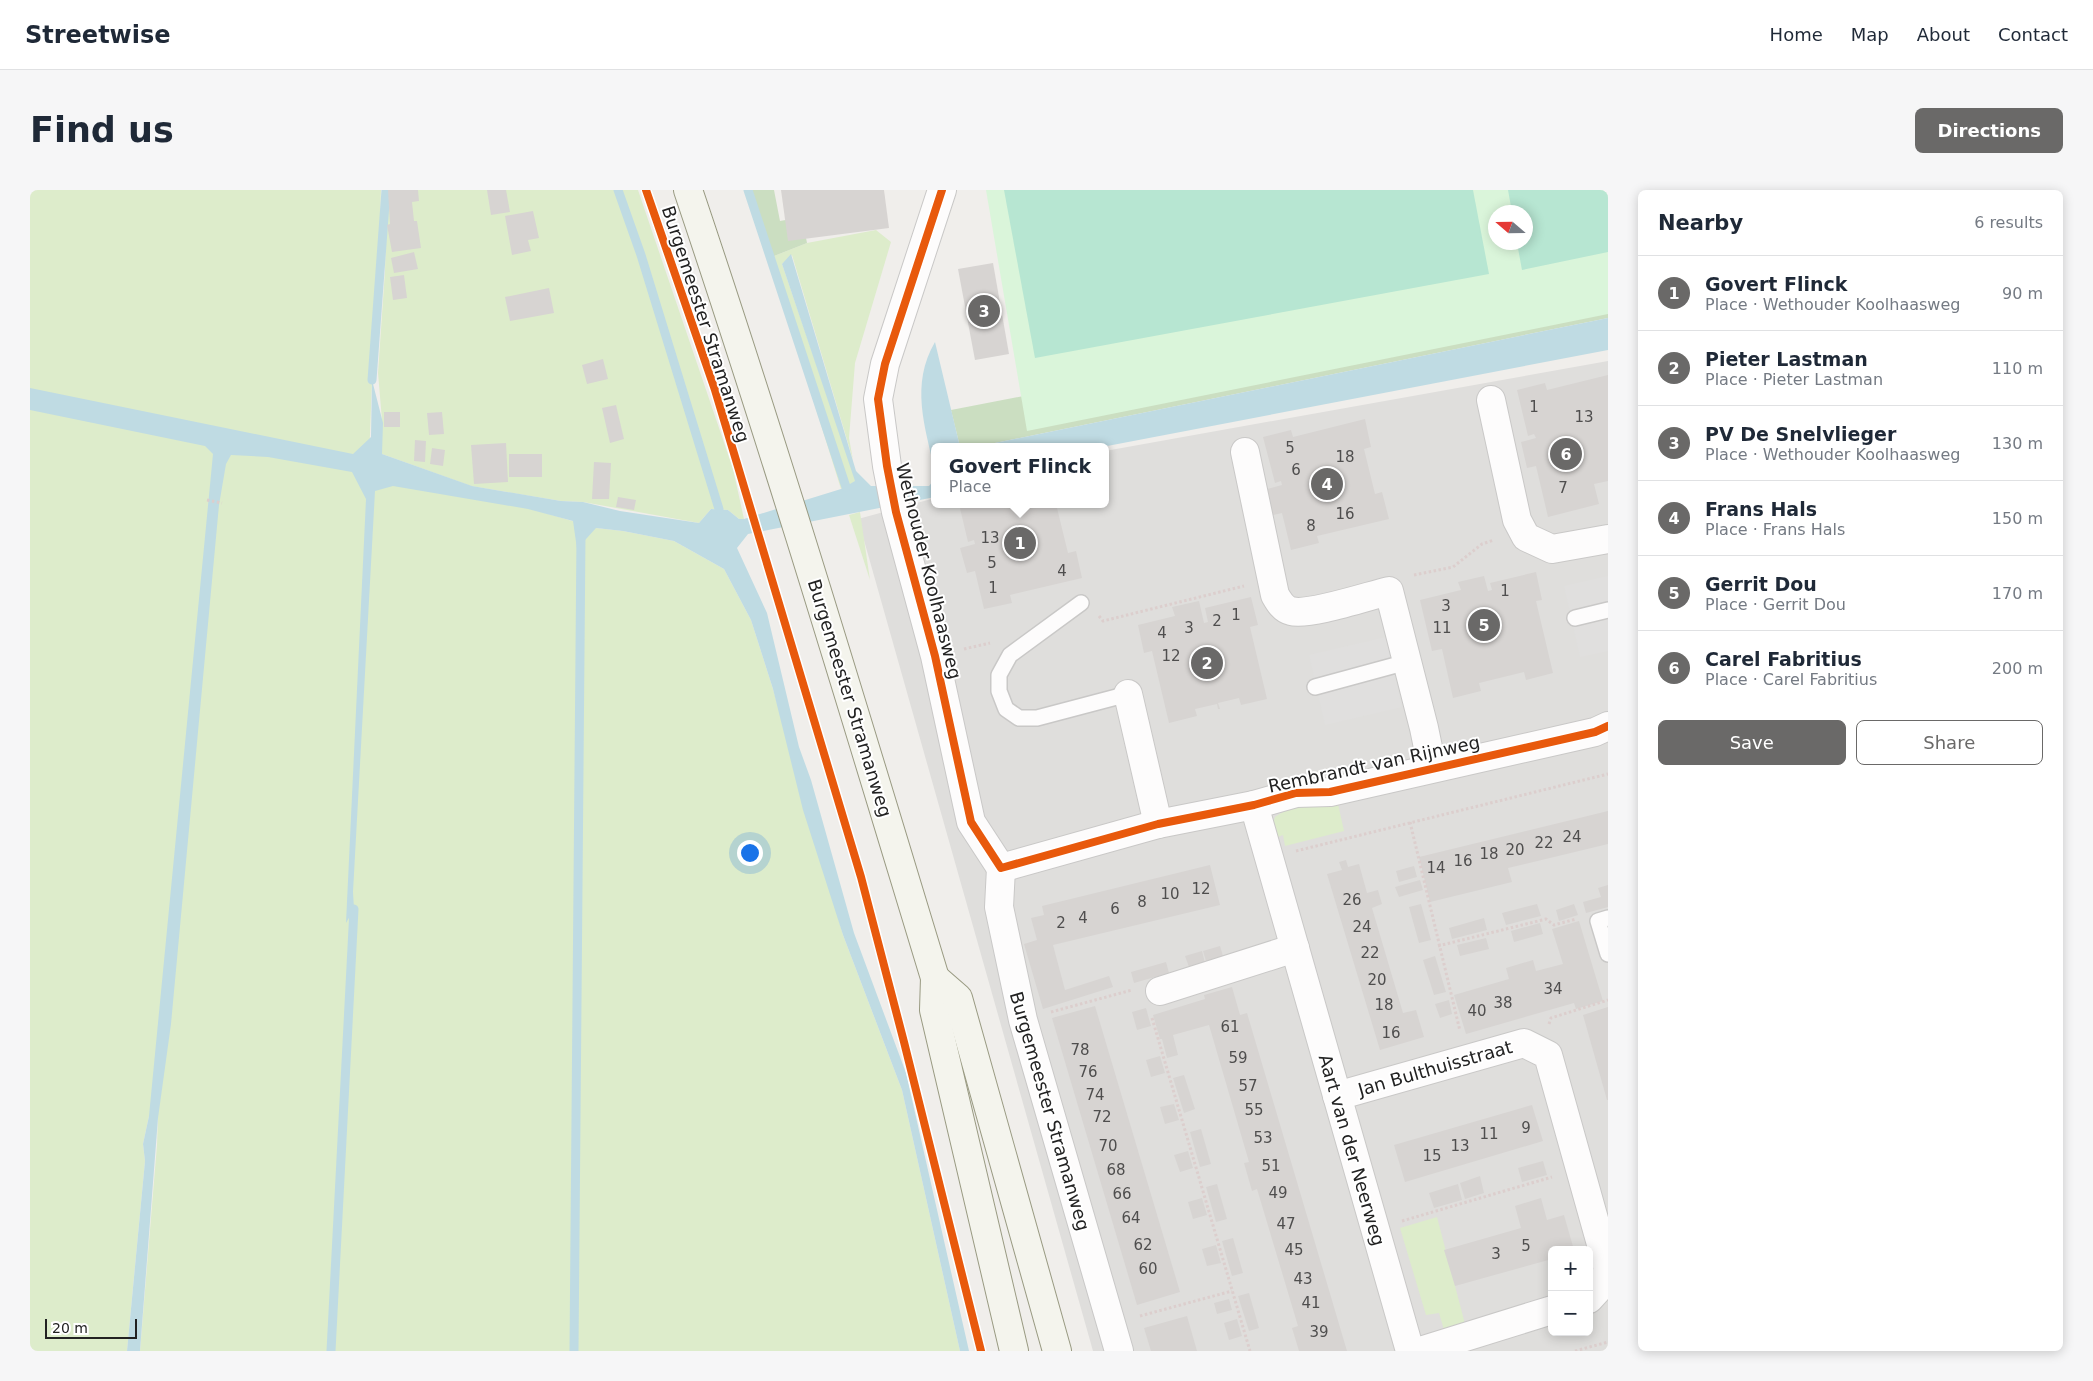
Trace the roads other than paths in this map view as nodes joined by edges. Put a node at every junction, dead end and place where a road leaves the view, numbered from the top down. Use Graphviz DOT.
graph roads {
  1 [pos="688,190"];
  2 [pos="942,190"];
  3 [pos="1491,400"];
  4 [pos="1245,452"];
  5 [pos="1608,539"];
  6 [pos="1082,604"];
  7 [pos="1608,610"];
  8 [pos="1575,618"];
  9 [pos="1407,662"];
  10 [pos="1315,687"];
  11 [pos="1128,694"];
  12 [pos="1608,726"];
  13 [pos="1432,768"];
  14 [pos="1254,805"];
  15 [pos="1158,824"];
  16 [pos="1001,868"];
  17 [pos="1603,919"];
  18 [pos="1295,948"];
  19 [pos="1608,954"];
  20 [pos="935,978"];
  21 [pos="1148,999"];
  22 [pos="1337,1096"];
  23 [pos="1608,1269"];
  24 [pos="1593,1295"];
  25 [pos="1548,1311"];
  26 [pos="1014,1351"];
  27 [pos="1057,1351"];
  28 [pos="1119,1351"];
  29 [pos="1410,1351"];
  30 [pos="1420,1351"];
  1 -- 20 [label="main road, Burgemeester Stramanweg"];
  2 -- 16 [label="street, Wethouder Koolhaasweg"];
  3 -- 5 [label="street"];
  4 -- 9 [label="street"];
  6 -- 11 [label="lane"];
  7 -- 8 [label="lane"];
  9 -- 10 [label="lane"];
  9 -- 13 [label="street"];
  11 -- 15 [label="street"];
  12 -- 13 [label="street, Rembrandt van Rijnweg"];
  13 -- 14 [label="street, Rembrandt van Rijnweg"];
  14 -- 15 [label="street, Rembrandt van Rijnweg"];
  14 -- 18 [label="street, Aart van der Neerweg"];
  15 -- 16 [label="street, Rembrandt van Rijnweg"];
  16 -- 28 [label="street, Burgemeester Stramanweg"];
  17 -- 19 [label="lane"];
  18 -- 21 [label="street"];
  18 -- 22 [label="street, Aart van der Neerweg"];
  20 -- 26 [label="main road, Burgemeester Stramanweg"];
  20 -- 27 [label="main road"];
  22 -- 23 [label="street, Jan Bulthuisstraat"];
  22 -- 29 [label="street, Aart van der Neerweg"];
  23 -- 24 [label="street, Jan Bulthuisstraat"];
  25 -- 30 [label="street"];
}
